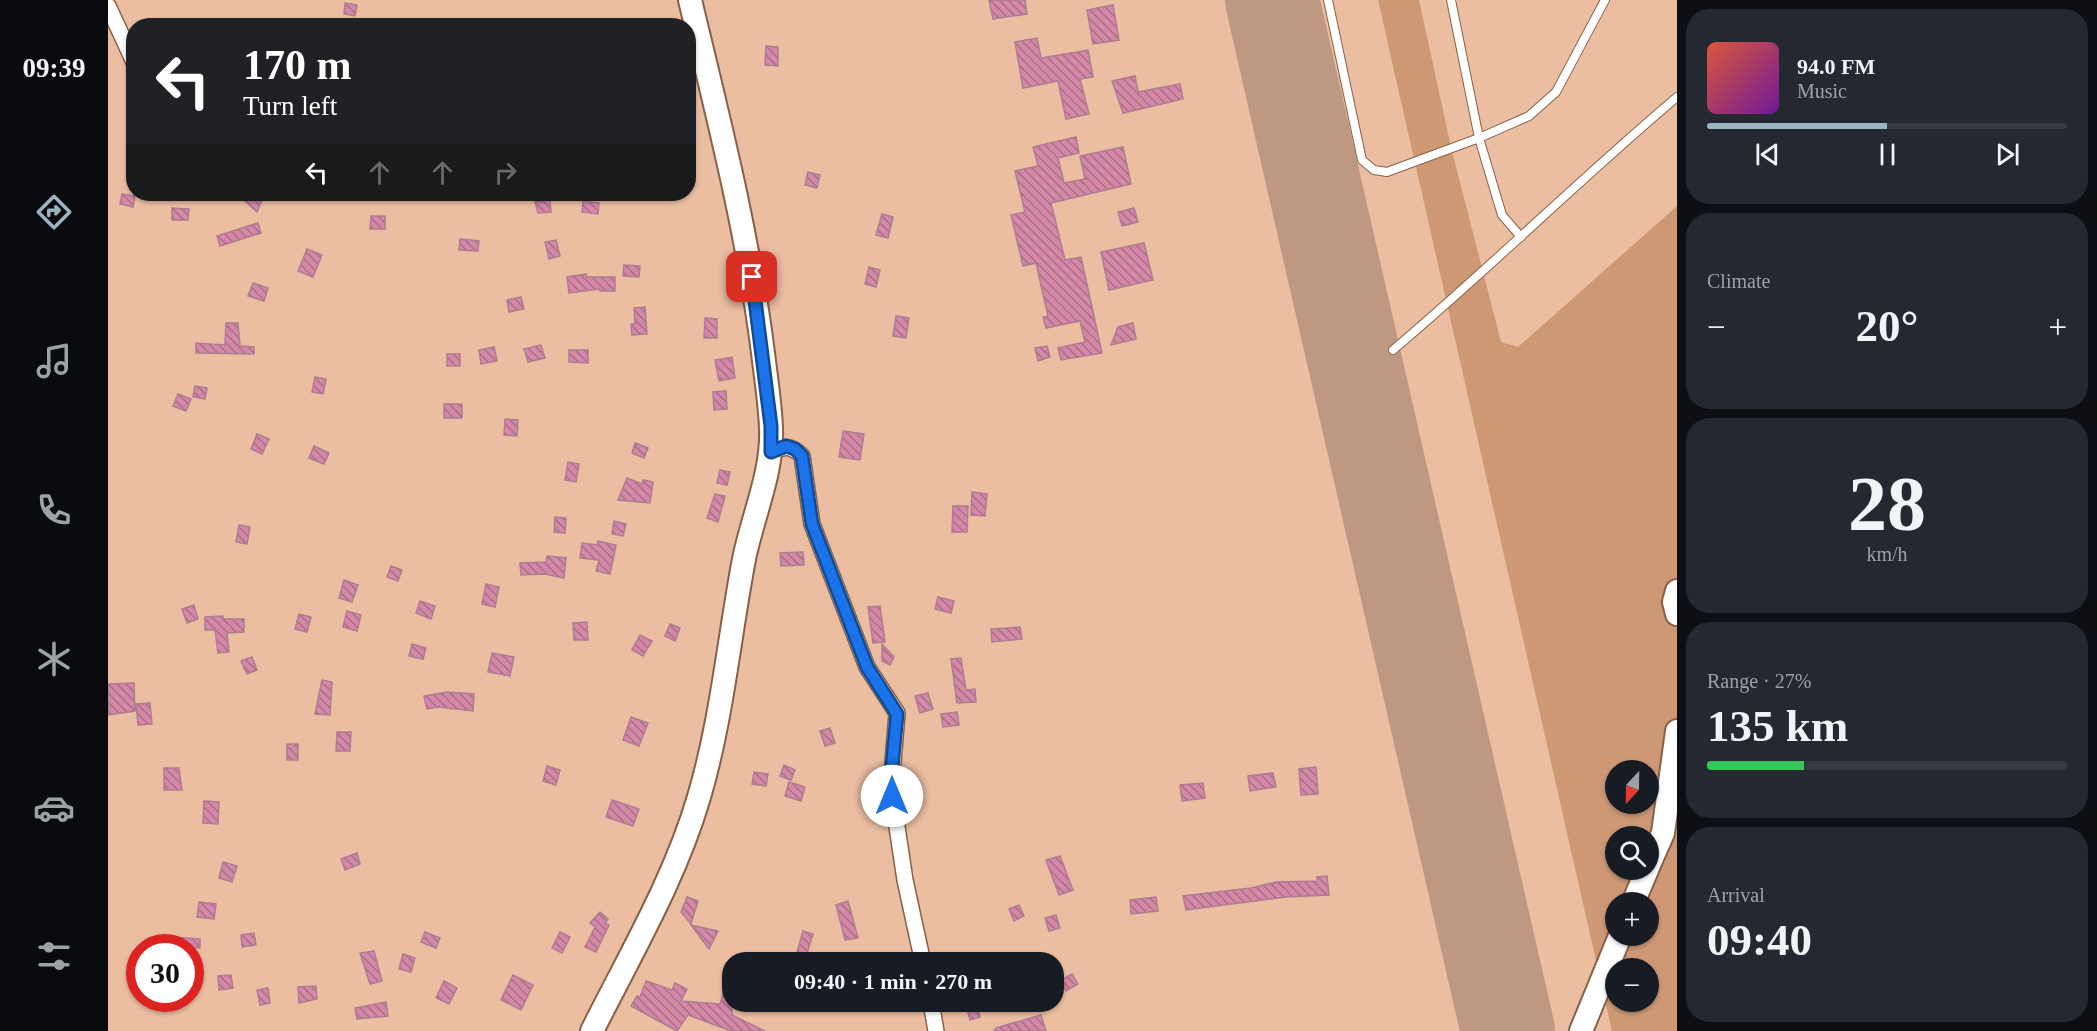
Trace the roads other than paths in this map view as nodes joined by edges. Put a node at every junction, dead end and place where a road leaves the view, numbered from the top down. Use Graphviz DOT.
graph roads {
  1 [pos="690,0"];
  2 [pos="1328,0"];
  3 [pos="1450,0"];
  4 [pos="1605,0"];
  5 [pos="108,6"];
  6 [pos="694,18"];
  7 [pos="696,25"];
  8 [pos="126,45"];
  9 [pos="1677,97"];
  10 [pos="1479,138"];
  11 [pos="1521,237"];
  12 [pos="1393,350"];
  13 [pos="771,452"];
  14 [pos="1677,591"];
  15 [pos="1677,614"];
  16 [pos="1677,731"];
  17 [pos="1659,843"];
  18 [pos="1616,946"];
  19 [pos="920,952"];
  20 [pos="933,1012"];
  21 [pos="592,1031"];
  22 [pos="936,1031"];
  23 [pos="1581,1031"];
  1 -- 6 [label="main road"];
  2 -- 10 [label="lane"];
  3 -- 10 [label="lane"];
  4 -- 10 [label="lane"];
  5 -- 8 [label="street"];
  7 -- 13 [label="main road"];
  9 -- 11 [label="lane"];
  10 -- 11 [label="lane"];
  11 -- 12 [label="lane"];
  13 -- 19 [label="street"];
  13 -- 21 [label="main road"];
  14 -- 15 [label="main road"];
  16 -- 17 [label="main road"];
  18 -- 23 [label="main road"];
  20 -- 22 [label="street"];
}
